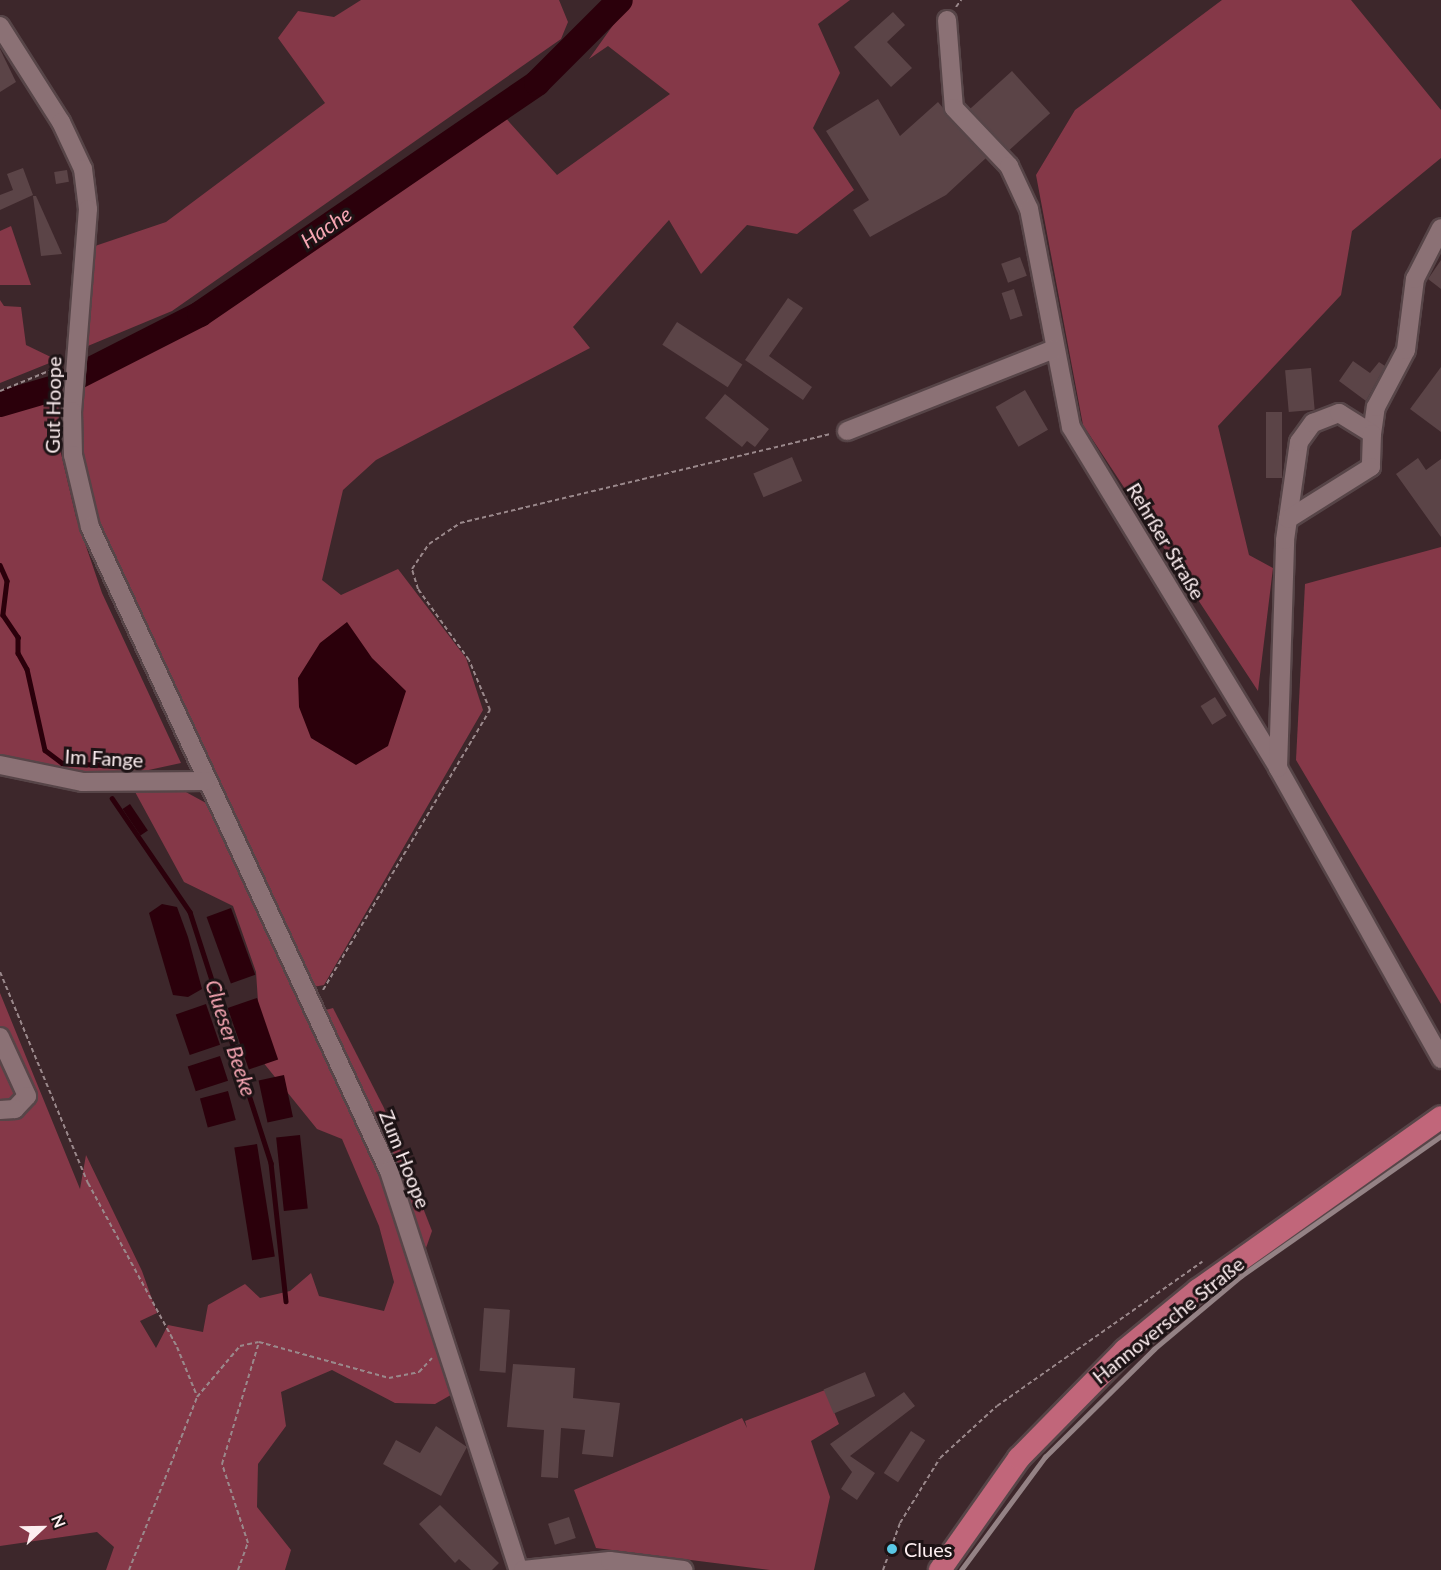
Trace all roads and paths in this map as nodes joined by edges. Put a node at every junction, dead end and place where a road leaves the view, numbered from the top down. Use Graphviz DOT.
graph roads {
  1 [pos="947,20"];
  2 [pos="0,26"];
  3 [pos="1441,228"];
  4 [pos="1054,349"];
  5 [pos="75,364"];
  6 [pos="0,391"];
  7 [pos="847,431"];
  8 [pos="1372,434"];
  9 [pos="1288,519"];
  10 [pos="0,765"];
  11 [pos="1278,768"];
  12 [pos="206,781"];
  13 [pos="0,972"];
  14 [pos="331,983"];
  15 [pos="0,1038"];
  16 [pos="1441,1059"];
  17 [pos="0,1110"];
  18 [pos="1441,1117"];
  19 [pos="441,1326"];
  20 [pos="259,1342"];
  21 [pos="197,1397"];
  22 [pos="129,1570"];
  23 [pos="238,1570"];
  24 [pos="521,1570"];
  25 [pos="683,1570"];
  26 [pos="940,1570"];
  1 -- 4 [label="street, Rehrßer Straße"];
  2 -- 5 [label="street, Gut Hoope"];
  3 -- 8 [label="street"];
  4 -- 7 [label="street"];
  4 -- 11 [label="street, Rehrßer Straße"];
  5 -- 6 [label="path"];
  5 -- 12 [label="street, Gut Hoope"];
  7 -- 14 [label="path"];
  8 -- 9 [label="street"];
  8 -- 9 [label="street"];
  9 -- 11 [label="street"];
  10 -- 12 [label="street, Im Fange"];
  11 -- 16 [label="street, Rehrßer Straße"];
  12 -- 19 [label="street, Zum Hoope"];
  13 -- 21 [label="path"];
  15 -- 17 [label="street"];
  18 -- 26 [label="main road, Hannoversche Straße"];
  19 -- 20 [label="path"];
  19 -- 24 [label="street, Zum Hoope"];
  20 -- 21 [label="path"];
  20 -- 23 [label="path"];
  21 -- 22 [label="path"];
  24 -- 25 [label="street"];
}
